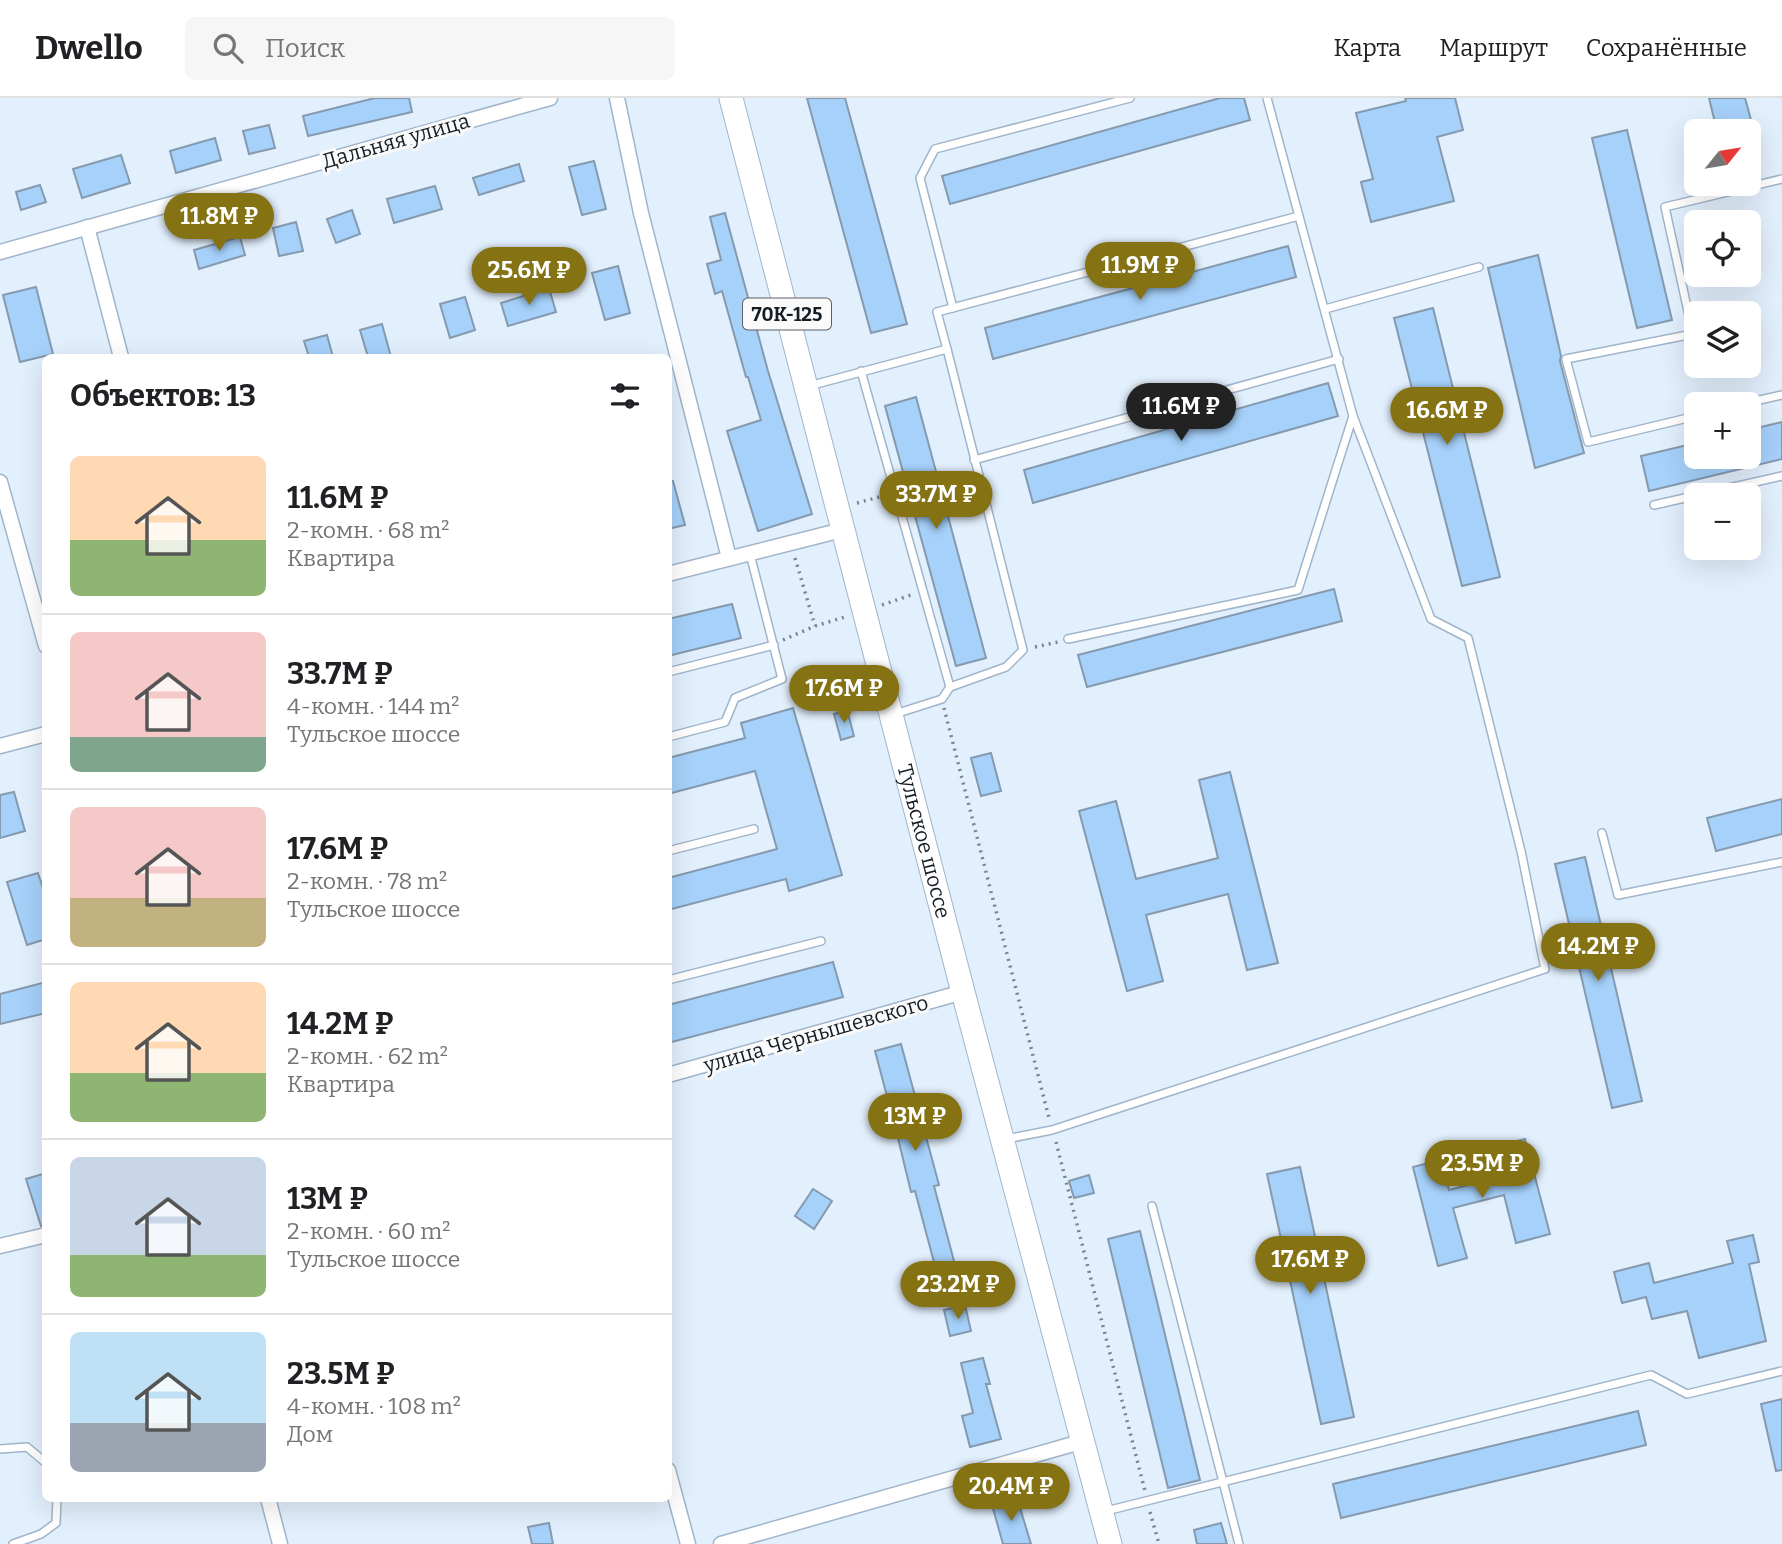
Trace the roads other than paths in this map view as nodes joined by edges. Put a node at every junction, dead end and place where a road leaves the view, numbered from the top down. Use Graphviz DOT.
graph roads {
  1 [pos="550,98"];
  2 [pos="617,98"];
  3 [pos="731,98"];
  4 [pos="1130,98"];
  5 [pos="1267,98"];
  6 [pos="1782,179"];
  7 [pos="1299,216"];
  8 [pos="87,227"];
  9 [pos="0,252"];
  10 [pos="1479,267"];
  11 [pos="953,308"];
  12 [pos="1325,309"];
  13 [pos="947,349"];
  14 [pos="120,354"];
  15 [pos="1339,359"];
  16 [pos="861,371"];
  17 [pos="806,387"];
  18 [pos="1782,395"];
  19 [pos="1761,400"];
  20 [pos="1353,415"];
  21 [pos="1684,418"];
  22 [pos="974,460"];
  23 [pos="1782,476"];
  24 [pos="0,482"];
  25 [pos="1654,505"];
  26 [pos="842,530"];
  27 [pos="750,554"];
  28 [pos="729,558"];
  29 [pos="672,572"];
  30 [pos="42,632"];
  31 [pos="1068,639"];
  32 [pos="774,645"];
  33 [pos="672,671"];
  34 [pos="950,687"];
  35 [pos="891,715"];
  36 [pos="42,735"];
  37 [pos="672,736"];
  38 [pos="0,747"];
  39 [pos="754,829"];
  40 [pos="1602,833"];
  41 [pos="672,850"];
  42 [pos="1782,862"];
  43 [pos="821,941"];
  44 [pos="672,978"];
  45 [pos="963,992"];
  46 [pos="672,1074"];
  47 [pos="1004,1139"];
  48 [pos="1152,1206"];
  49 [pos="42,1236"];
  50 [pos="0,1246"];
  51 [pos="1782,1371"];
  52 [pos="1084,1441"];
  53 [pos="0,1449"];
  54 [pos="42,1460"];
  55 [pos="1222,1481"];
  56 [pos="672,1485"];
  57 [pos="57,1502"];
  58 [pos="269,1502"];
  59 [pos="1102,1512"];
  60 [pos="13,1544"];
  61 [pos="281,1544"];
  62 [pos="688,1544"];
  63 [pos="721,1544"];
  64 [pos="1111,1544"];
  65 [pos="1239,1544"];
  1 -- 8 [label="street, Дальняя улица"];
  2 -- 28 [label="street"];
  3 -- 17 [label="main road, Тульское шоссе / 70К-125"];
  4 -- 11 [label="lane"];
  5 -- 7 [label="lane"];
  6 -- 21 [label="lane"];
  7 -- 11 [label="lane"];
  7 -- 12 [label="lane"];
  8 -- 9 [label="street, Дальняя улица"];
  8 -- 14 [label="street"];
  10 -- 12 [label="lane"];
  11 -- 13 [label="lane"];
  12 -- 15 [label="lane"];
  13 -- 16 [label="lane"];
  13 -- 22 [label="lane"];
  15 -- 20 [label="lane"];
  15 -- 22 [label="lane"];
  16 -- 17 [label="lane"];
  16 -- 34 [label="lane"];
  17 -- 26 [label="main road, Тульское шоссе / 70К-125"];
  18 -- 19 [label="lane"];
  20 -- 31 [label="lane"];
  20 -- 47 [label="lane"];
  22 -- 34 [label="lane"];
  23 -- 25 [label="lane"];
  24 -- 30 [label="street"];
  26 -- 27 [label="street"];
  26 -- 35 [label="main road, Тульское шоссе / 70К-125"];
  27 -- 28 [label="street"];
  27 -- 32 [label="lane"];
  28 -- 29 [label="street"];
  32 -- 33 [label="lane"];
  32 -- 37 [label="lane"];
  34 -- 35 [label="lane"];
  35 -- 45 [label="main road, Тульское шоссе / 70К-125"];
  36 -- 38 [label="street"];
  39 -- 41 [label="lane"];
  40 -- 42 [label="lane"];
  43 -- 44 [label="lane"];
  45 -- 46 [label="street, улица Чернышевского"];
  45 -- 47 [label="main road, Тульское шоссе / 70К-125"];
  47 -- 52 [label="main road, Тульское шоссе / 70К-125"];
  48 -- 55 [label="lane"];
  49 -- 50 [label="street"];
  51 -- 55 [label="lane"];
  52 -- 59 [label="main road, Тульское шоссе / 70К-125"];
  52 -- 63 [label="street"];
  53 -- 54 [label="lane"];
  55 -- 59 [label="lane"];
  55 -- 65 [label="lane"];
  56 -- 62 [label="street"];
  57 -- 60 [label="lane"];
  58 -- 61 [label="street"];
  59 -- 64 [label="main road, Тульское шоссе / 70К-125"];
}
